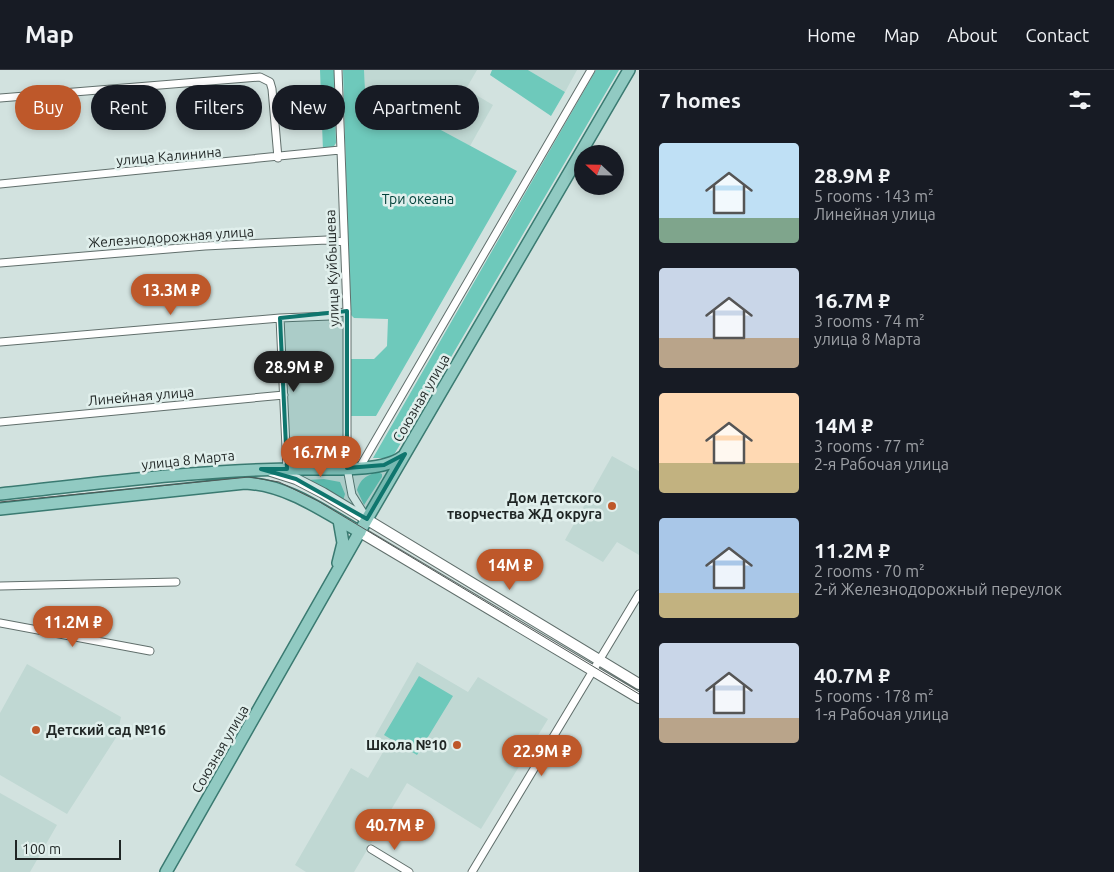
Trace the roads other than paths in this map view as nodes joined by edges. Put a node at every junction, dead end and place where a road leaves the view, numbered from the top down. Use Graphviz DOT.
graph roads {
  1 [pos="338,70"];
  2 [pos="591,70"];
  3 [pos="629,70"];
  4 [pos="0,98"];
  5 [pos="340,150"];
  6 [pos="278,158"];
  7 [pos="0,184"];
  8 [pos="344,242"];
  9 [pos="0,264"];
  10 [pos="347,311"];
  11 [pos="280,318"];
  12 [pos="0,342"];
  13 [pos="284,395"];
  14 [pos="0,422"];
  15 [pos="405,454"];
  16 [pos="360,467"];
  17 [pos="261,468"];
  18 [pos="347,468"];
  19 [pos="287,469"];
  20 [pos="0,494"];
  21 [pos="0,509"];
  22 [pos="368,519"];
  23 [pos="339,520"];
  24 [pos="360,532"];
  25 [pos="176,582"];
  26 [pos="0,586"];
  27 [pos="639,594"];
  28 [pos="326,595"];
  29 [pos="0,623"];
  30 [pos="150,651"];
  31 [pos="598,660"];
  32 [pos="592,669"];
  33 [pos="639,684"];
  34 [pos="639,698"];
  35 [pos="370,849"];
  36 [pos="166,872"];
  37 [pos="409,872"];
  38 [pos="472,872"];
  1 -- 5 [label="street, улица Куйбышева"];
  2 -- 16 [label="street"];
  3 -- 15 [label="main road, Союзная улица"];
  4 -- 6 [label="street"];
  5 -- 6 [label="street, улица Калинина"];
  5 -- 8 [label="street, улица Куйбышева"];
  6 -- 7 [label="street, улица Калинина"];
  8 -- 9 [label="street, Железнодорожная улица"];
  8 -- 10 [label="street, улица Куйбышева"];
  10 -- 11 [label="street"];
  10 -- 18 [label="street, улица Куйбышева"];
  11 -- 12 [label="street"];
  11 -- 13 [label="street"];
  13 -- 14 [label="street, Линейная улица"];
  13 -- 19 [label="street"];
  15 -- 16 [label="main road"];
  15 -- 22 [label="main road, Союзная улица"];
  16 -- 18 [label="main road"];
  17 -- 19 [label="main road"];
  17 -- 20 [label="main road, улица 8 Марта"];
  17 -- 22 [label="main road, улица 8 Марта"];
  18 -- 19 [label="main road"];
  18 -- 22 [label="street, улица Куйбышева"];
  21 -- 23 [label="main road"];
  22 -- 24 [label="main road, Союзная улица"];
  22 -- 31 [label="main road, улица 8 Марта"];
  23 -- 24 [label="main road"];
  23 -- 28 [label="main road"];
  24 -- 28 [label="main road, Союзная улица"];
  24 -- 32 [label="main road"];
  25 -- 26 [label="street"];
  27 -- 31 [label="street"];
  28 -- 36 [label="main road, Союзная улица"];
  29 -- 30 [label="street"];
  31 -- 32 [label="street"];
  31 -- 33 [label="main road, улица 8 Марта"];
  32 -- 34 [label="main road"];
  32 -- 38 [label="street"];
  35 -- 37 [label="street"];
}
